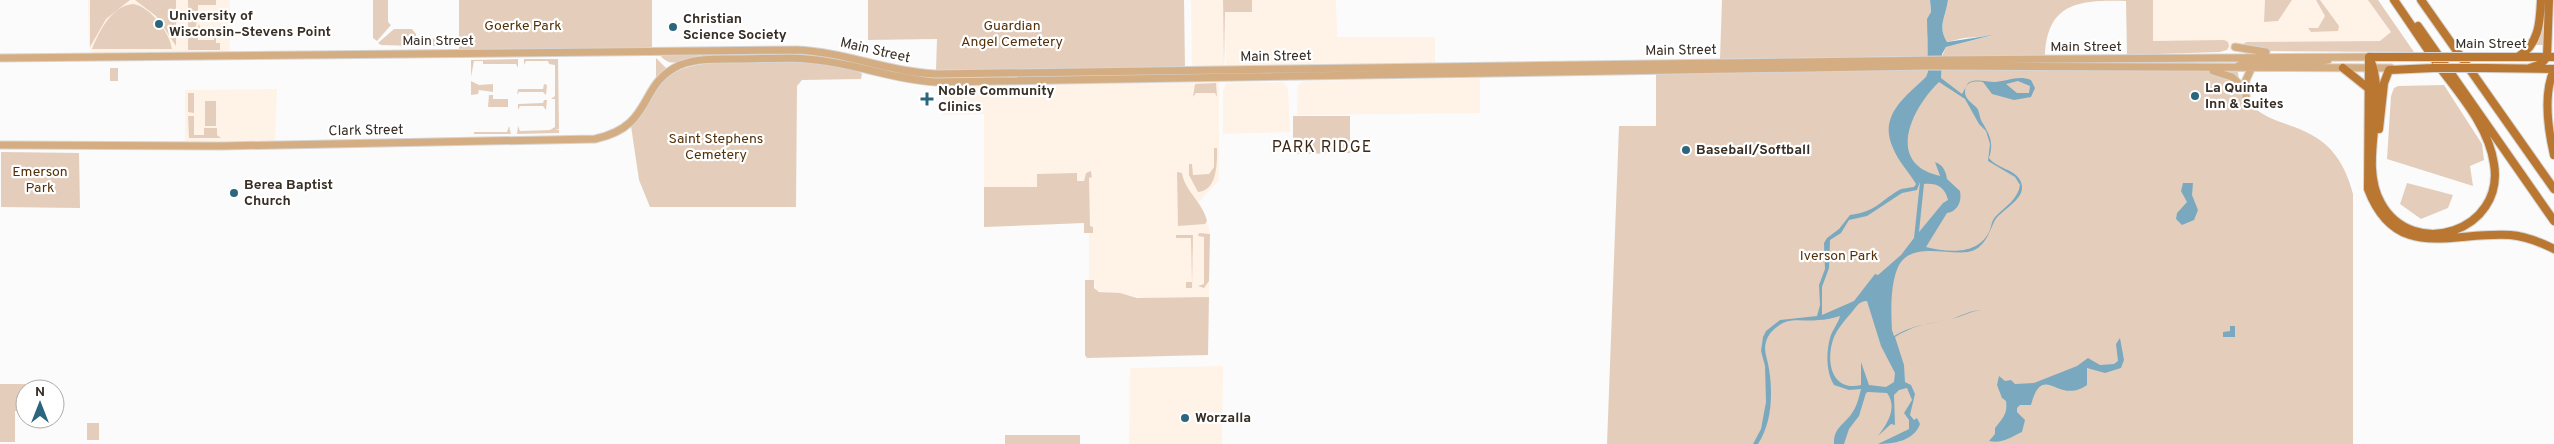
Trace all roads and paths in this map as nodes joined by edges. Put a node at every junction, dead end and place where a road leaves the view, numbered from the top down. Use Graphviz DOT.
graph roads {
  1 [pos="2394,0"];
  2 [pos="2399,0"];
  3 [pos="2421,0"];
  4 [pos="2427,0"];
  5 [pos="2541,0"];
  6 [pos="2549,0"];
  7 [pos="2433,16"];
  8 [pos="2549,16"];
  9 [pos="2554,32"];
  10 [pos="2236,47"];
  11 [pos="2298,56"];
  12 [pos="2340,56"];
  13 [pos="2236,57"];
  14 [pos="2369,57"];
  15 [pos="2518,57"];
  16 [pos="2551,57"];
  17 [pos="0,58"];
  18 [pos="1927,63"];
  19 [pos="1943,63"];
  20 [pos="2180,67"];
  21 [pos="2237,67"];
  22 [pos="2252,67"];
  23 [pos="2343,68"];
  24 [pos="2371,68"];
  25 [pos="2390,68"];
  26 [pos="2530,68"];
  27 [pos="2554,69"];
  28 [pos="936,82"];
  29 [pos="2240,85"];
  30 [pos="2368,88"];
  31 [pos="2246,97"];
  32 [pos="0,145"];
  33 [pos="2554,155"];
  34 [pos="2374,164"];
  35 [pos="2554,189"];
  36 [pos="2554,221"];
  37 [pos="2554,249"];
  1 -- 34 [label="highway"];
  2 -- 36 [label="highway"];
  3 -- 7 [label="highway"];
  4 -- 7 [label="highway"];
  5 -- 15 [label="highway"];
  6 -- 8 [label="highway"];
  7 -- 35 [label="highway"];
  8 -- 9 [label="highway"];
  8 -- 16 [label="highway"];
  10 -- 11 [label="main road"];
  11 -- 12 [label="main road, Main Street"];
  11 -- 13 [label="main road, Main Street"];
  12 -- 14 [label="main road, Main Street"];
  12 -- 21 [label="main road"];
  13 -- 19 [label="main road, Main Street"];
  13 -- 20 [label="main road"];
  14 -- 15 [label="highway, Main Street, bridge"];
  14 -- 24 [label="highway"];
  15 -- 16 [label="highway, Main Street"];
  16 -- 26 [label="highway"];
  17 -- 18 [label="main road, Main Street"];
  18 -- 19 [label="main road, Main Street"];
  18 -- 28 [label="main road, Main Street"];
  19 -- 20 [label="main road, Main Street"];
  20 -- 21 [label="main road, Main Street"];
  20 -- 29 [label="main road"];
  21 -- 22 [label="main road, Main Street"];
  22 -- 23 [label="main road, Main Street"];
  22 -- 31 [label="main road"];
  23 -- 24 [label="main road, Main Street"];
  23 -- 30 [label="highway"];
  24 -- 25 [label="main road, Main Street"];
  24 -- 30 [label="highway"];
  24 -- 34 [label="highway"];
  25 -- 26 [label="highway, Main Street, bridge"];
  25 -- 34 [label="highway"];
  26 -- 27 [label="highway, Main Street"];
  27 -- 33 [label="highway"];
  28 -- 32 [label="main road, Clark Street"];
  30 -- 37 [label="highway"];
}
